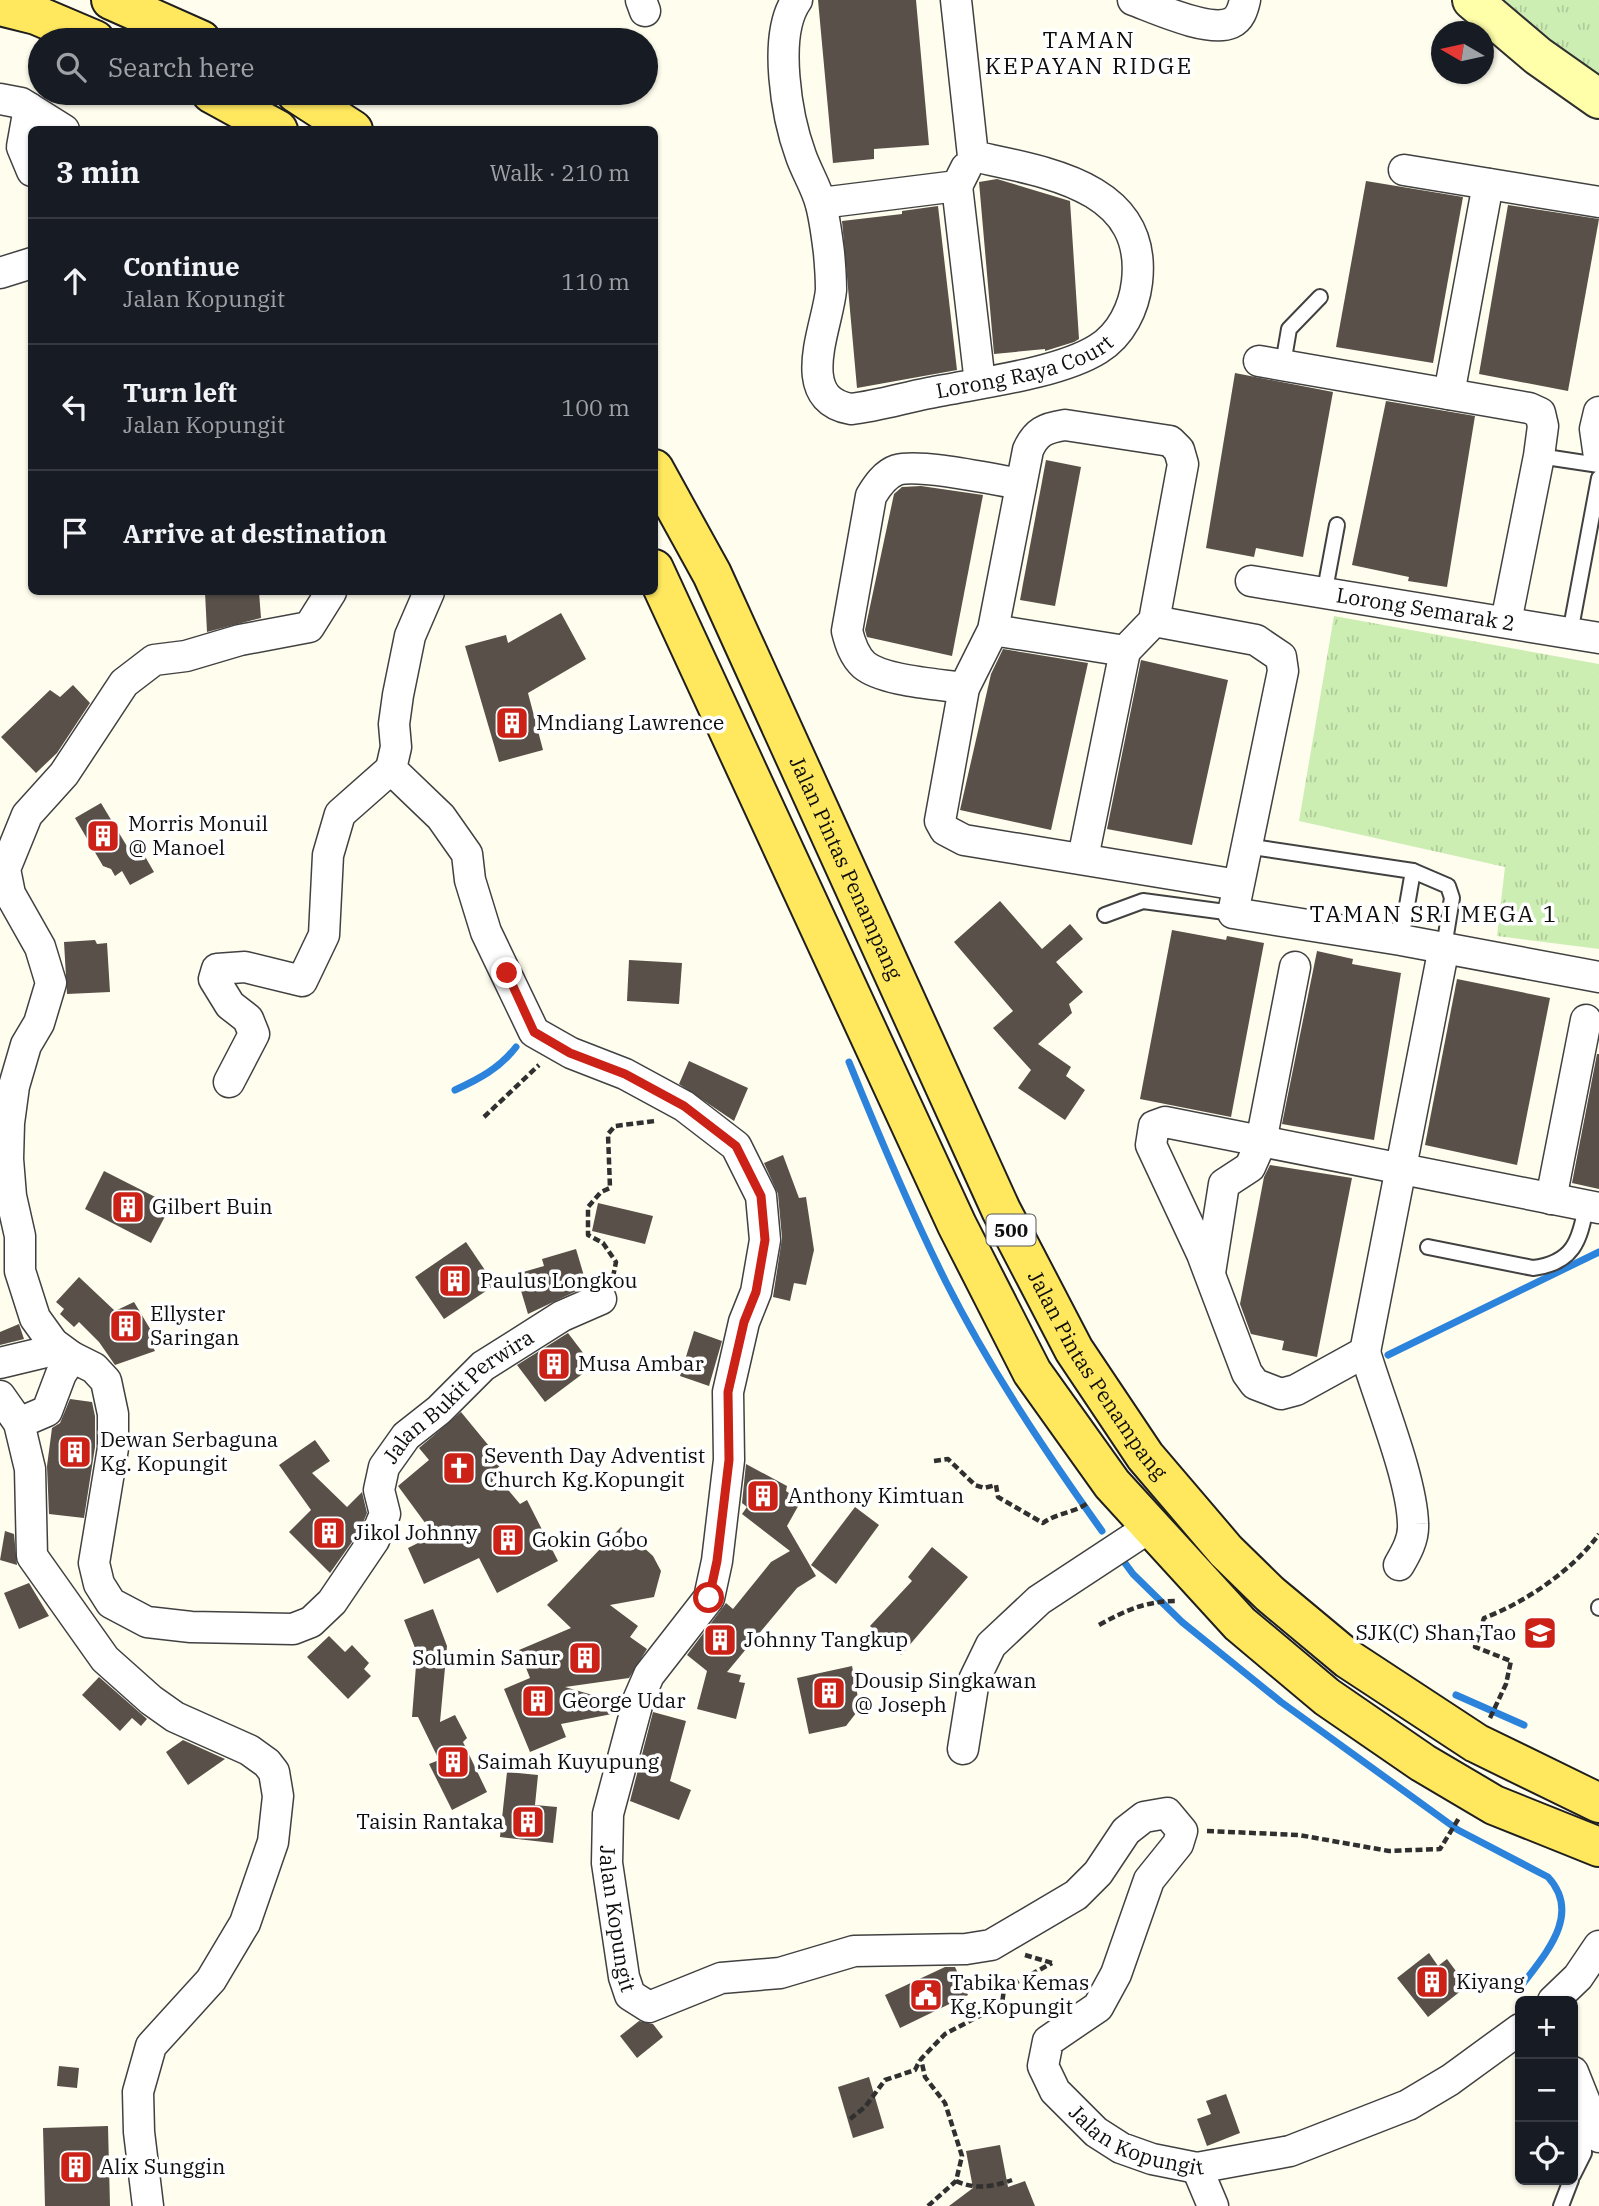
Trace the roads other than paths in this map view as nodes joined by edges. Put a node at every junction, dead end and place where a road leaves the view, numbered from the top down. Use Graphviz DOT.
graph roads {
  1 [pos="111,0"];
  2 [pos="797,0"];
  3 [pos="956,0"];
  4 [pos="1133,0"];
  5 [pos="1245,0"];
  6 [pos="1472,0"];
  7 [pos="0,6"];
  8 [pos="0,25"];
  9 [pos="66,28"];
  10 [pos="174,28"];
  11 [pos="28,29"];
  12 [pos="0,99"];
  13 [pos="1599,99"];
  14 [pos="233,105"];
  15 [pos="314,105"];
  16 [pos="29,108"];
  17 [pos="58,126"];
  18 [pos="271,126"];
  19 [pos="347,126"];
  20 [pos="973,156"];
  21 [pos="28,162"];
  22 [pos="1404,170"];
  23 [pos="1488,184"];
  24 [pos="957,186"];
  25 [pos="1599,202"];
  26 [pos="821,203"];
  27 [pos="28,264"];
  28 [pos="0,273"];
  29 [pos="1320,297"];
  30 [pos="1271,362"];
  31 [pos="980,383"];
  32 [pos="1449,394"];
  33 [pos="1599,412"];
  34 [pos="1539,456"];
  35 [pos="1599,457"];
  36 [pos="1599,465"];
  37 [pos="658,476"];
  38 [pos="1599,478"];
  39 [pos="1021,484"];
  40 [pos="1337,525"];
  41 [pos="658,578"];
  42 [pos="1251,581"];
  43 [pos="329,595"];
  44 [pos="428,595"];
  45 [pos="1324,595"];
  46 [pos="1154,621"];
  47 [pos="1506,622"];
  48 [pos="993,630"];
  49 [pos="1585,636"];
  50 [pos="1125,652"];
  51 [pos="964,688"];
  52 [pos="391,769"];
  53 [pos="834,840"];
  54 [pos="1246,846"];
  55 [pos="1083,858"];
  56 [pos="790,862"];
  57 [pos="1413,871"];
  58 [pos="1236,899"];
  59 [pos="1105,915"];
  60 [pos="1401,940"];
  61 [pos="1444,947"];
  62 [pos="1295,967"];
  63 [pos="1599,977"];
  64 [pos="1586,1020"];
  65 [pos="229,1082"];
  66 [pos="1261,1142"];
  67 [pos="1400,1170"];
  68 [pos="1551,1199"];
  69 [pos="1593,1207"];
  70 [pos="1428,1247"];
  71 [pos="1210,1274"];
  72 [pos="601,1299"];
  73 [pos="63,1350"];
  74 [pos="1366,1352"];
  75 [pos="0,1363"];
  76 [pos="0,1396"];
  77 [pos="19,1423"];
  78 [pos="1150,1527"];
  79 [pos="1399,1565"];
  80 [pos="963,1749"];
  81 [pos="1599,1803"];
  82 [pos="1595,1852"];
  83 [pos="1599,1946"];
  84 [pos="1558,1996"];
  85 [pos="1515,2033"];
  86 [pos="1578,2085"];
  87 [pos="1578,2093"];
  88 [pos="1599,2137"];
  89 [pos="1578,2165"];
  90 [pos="1197,2168"];
  91 [pos="1569,2185"];
  92 [pos="148,2206"];
  93 [pos="1213,2206"];
  94 [pos="1561,2206"];
  1 -- 10 [label="main road"];
  2 -- 26 [label="street, Lorong Raya Court"];
  3 -- 20 [label="street"];
  4 -- 5 [label="street"];
  6 -- 13 [label="street"];
  7 -- 9 [label="main road"];
  8 -- 11 [label="main road"];
  12 -- 16 [label="street"];
  14 -- 18 [label="main road"];
  15 -- 19 [label="main road"];
  16 -- 17 [label="street"];
  16 -- 21 [label="street"];
  20 -- 24 [label="street"];
  20 -- 31 [label="street, Lorong Raya Court"];
  22 -- 23 [label="street"];
  23 -- 25 [label="street"];
  23 -- 32 [label="street"];
  24 -- 26 [label="street"];
  24 -- 31 [label="street"];
  26 -- 31 [label="street, Lorong Raya Court"];
  27 -- 28 [label="street"];
  29 -- 30 [label="lane"];
  30 -- 32 [label="street"];
  32 -- 34 [label="street"];
  33 -- 35 [label="street"];
  34 -- 36 [label="lane"];
  34 -- 47 [label="street"];
  37 -- 53 [label="main road, Jalan Pintas Penampang / 500"];
  38 -- 49 [label="lane"];
  39 -- 46 [label="street"];
  39 -- 48 [label="street"];
  39 -- 51 [label="street"];
  40 -- 45 [label="lane"];
  41 -- 56 [label="main road, Jalan Pintas Penampang / 500"];
  42 -- 45 [label="street, Lorong Semarak 2"];
  43 -- 73 [label="street"];
  44 -- 52 [label="street"];
  45 -- 47 [label="street, Lorong Semarak 2"];
  46 -- 50 [label="street"];
  46 -- 54 [label="street"];
  47 -- 49 [label="street, Lorong Semarak 2"];
  48 -- 50 [label="street"];
  48 -- 51 [label="street"];
  50 -- 55 [label="street"];
  51 -- 55 [label="street"];
  52 -- 65 [label="street"];
  52 -- 90 [label="street, Jalan Kopungit"];
  53 -- 56 [label="main road"];
  53 -- 81 [label="main road, Jalan Pintas Penampang / 500"];
  54 -- 57 [label="lane"];
  54 -- 58 [label="street"];
  55 -- 58 [label="street"];
  56 -- 78 [label="main road, Jalan Pintas Penampang / 500"];
  57 -- 60 [label="lane"];
  57 -- 61 [label="lane"];
  58 -- 59 [label="lane"];
  58 -- 60 [label="street"];
  60 -- 61 [label="street"];
  61 -- 63 [label="street"];
  61 -- 67 [label="street"];
  62 -- 66 [label="street"];
  64 -- 68 [label="street"];
  66 -- 67 [label="street"];
  66 -- 71 [label="street"];
  66 -- 71 [label="street"];
  67 -- 68 [label="street"];
  67 -- 74 [label="street"];
  68 -- 69 [label="street"];
  69 -- 70 [label="lane"];
  71 -- 74 [label="street"];
  72 -- 73 [label="street, Jalan Bukit Perwira"];
  73 -- 75 [label="street"];
  73 -- 77 [label="street"];
  74 -- 79 [label="street"];
  76 -- 77 [label="street"];
  77 -- 92 [label="street"];
  78 -- 80 [label="street"];
  78 -- 82 [label="main road, Jalan Pintas Penampang / 500"];
  83 -- 84 [label="street"];
  85 -- 90 [label="street, Jalan Kopungit"];
  86 -- 88 [label="street"];
  87 -- 89 [label="lane"];
  90 -- 93 [label="street"];
  91 -- 94 [label="lane"];
}
